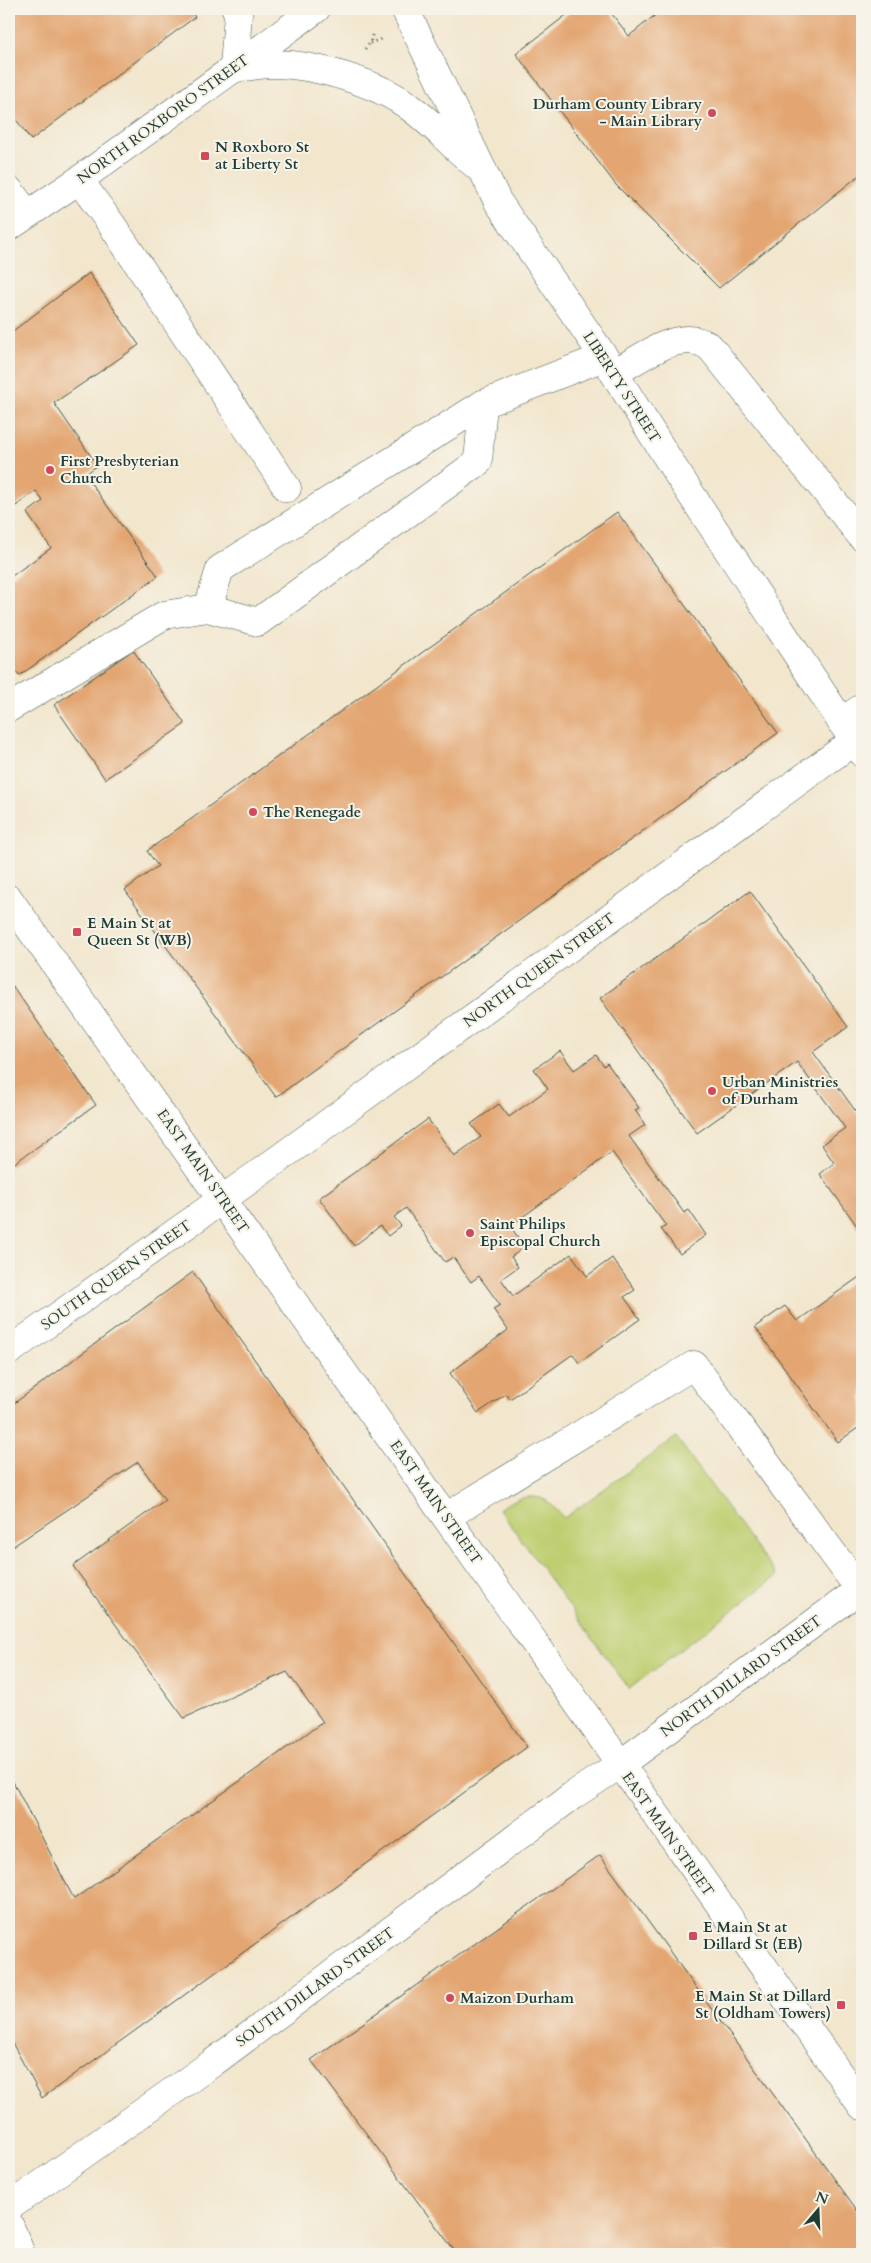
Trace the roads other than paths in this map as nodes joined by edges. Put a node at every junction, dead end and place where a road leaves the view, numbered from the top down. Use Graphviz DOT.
graph roads {
  1 [pos="236,9"];
  2 [pos="316,9"];
  3 [pos="405,9"];
  4 [pos="234,68"];
  5 [pos="483,171"];
  6 [pos="79,180"];
  7 [pos="9,190"];
  8 [pos="18,221"];
  9 [pos="609,365"];
  10 [pos="483,404"];
  11 [pos="287,488"];
  12 [pos="862,537"];
  13 [pos="208,608"];
  14 [pos="9,708"];
  15 [pos="855,731"];
  16 [pos="9,899"];
  17 [pos="224,1199"];
  18 [pos="9,1351"];
  19 [pos="446,1517"];
  20 [pos="861,1589"];
  21 [pos="619,1765"];
  22 [pos="862,2106"];
  23 [pos="9,2207"];
  24 [pos="9,2224"];
  25 [pos="22,2254"];
  1 -- 4 [label="street"];
  2 -- 4 [label="street, NORTH ROXBORO STREET"];
  3 -- 5 [label="street, LIBERTY STREET"];
  4 -- 5 [label="street"];
  4 -- 6 [label="street, NORTH ROXBORO STREET"];
  5 -- 9 [label="street, LIBERTY STREET"];
  6 -- 8 [label="street, NORTH ROXBORO STREET"];
  6 -- 11 [label="street"];
  7 -- 8 [label="street"];
  9 -- 10 [label="street"];
  9 -- 12 [label="street"];
  9 -- 15 [label="street, LIBERTY STREET"];
  10 -- 13 [label="street"];
  10 -- 13 [label="street"];
  13 -- 14 [label="street"];
  15 -- 17 [label="street, NORTH QUEEN STREET"];
  16 -- 17 [label="street, EAST MAIN STREET"];
  17 -- 18 [label="street, SOUTH QUEEN STREET"];
  17 -- 19 [label="street, EAST MAIN STREET"];
  19 -- 20 [label="street"];
  19 -- 21 [label="street, EAST MAIN STREET"];
  20 -- 21 [label="street, NORTH DILLARD STREET"];
  21 -- 22 [label="street, EAST MAIN STREET"];
  21 -- 23 [label="street, SOUTH DILLARD STREET"];
  24 -- 25 [label="street"];
}
